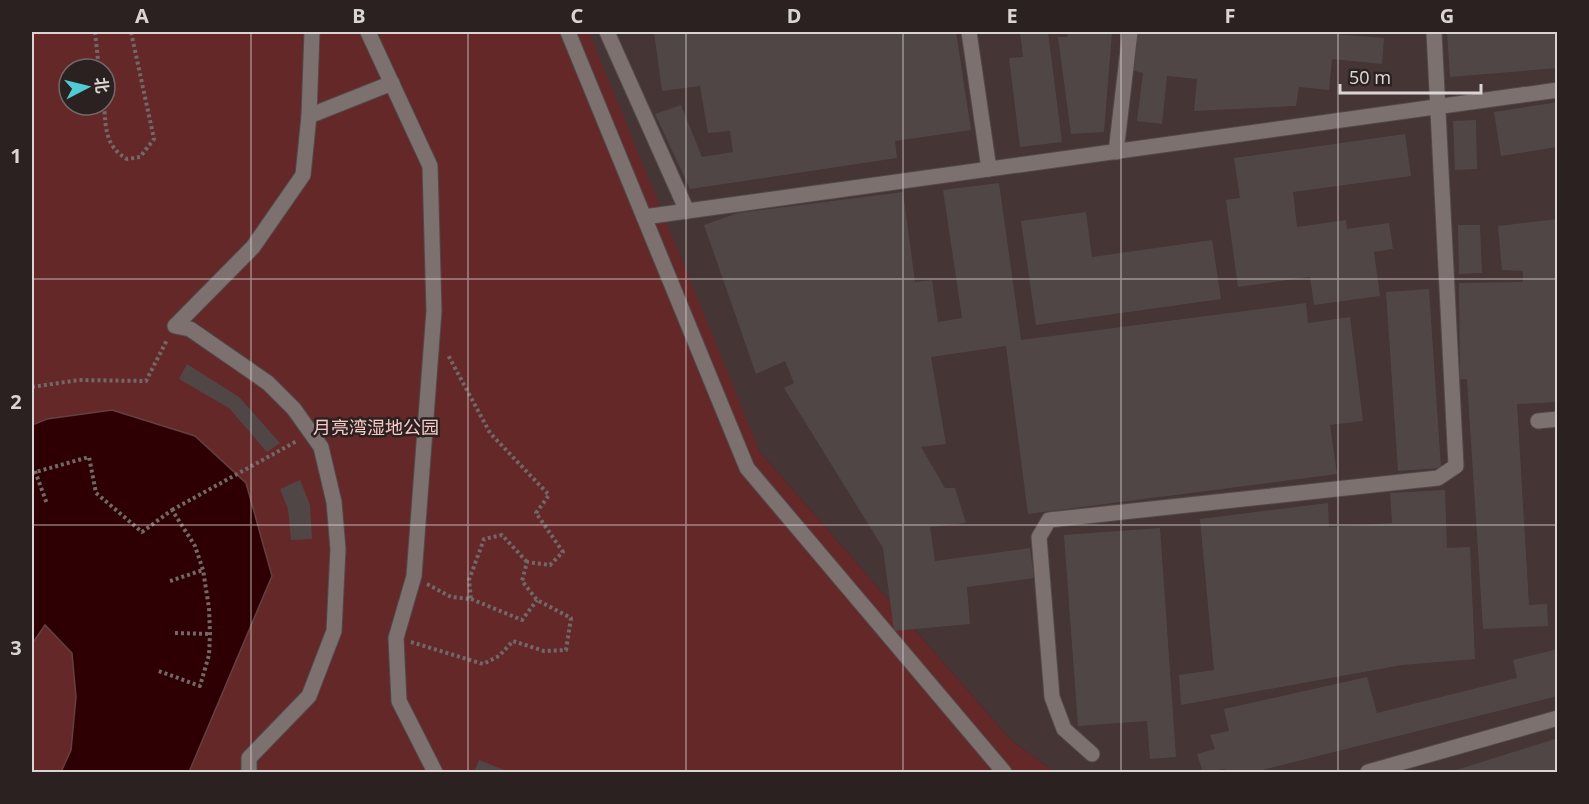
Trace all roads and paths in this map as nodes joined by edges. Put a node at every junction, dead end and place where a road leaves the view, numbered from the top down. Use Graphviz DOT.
graph roads {
  1 [pos="94,32"];
  2 [pos="131,32"];
  3 [pos="312,32"];
  4 [pos="368,32"];
  5 [pos="568,32"];
  6 [pos="607,32"];
  7 [pos="969,32"];
  8 [pos="1130,32"];
  9 [pos="1434,32"];
  10 [pos="97,57"];
  11 [pos="392,82"];
  12 [pos="1557,90"];
  13 [pos="1438,106"];
  14 [pos="309,116"];
  15 [pos="105,117"];
  16 [pos="1116,152"];
  17 [pos="989,170"];
  18 [pos="687,212"];
  19 [pos="644,218"];
  20 [pos="175,326"];
  21 [pos="432,326"];
  22 [pos="32,387"];
  23 [pos="1557,419"];
  24 [pos="1538,421"];
  25 [pos="311,433"];
  26 [pos="33,472"];
  27 [pos="47,504"];
  28 [pos="172,510"];
  29 [pos="527,562"];
  30 [pos="203,570"];
  31 [pos="414,576"];
  32 [pos="170,581"];
  33 [pos="471,598"];
  34 [pos="537,600"];
  35 [pos="175,633"];
  36 [pos="210,634"];
  37 [pos="396,638"];
  38 [pos="156,670"];
  39 [pos="1557,718"];
  40 [pos="1092,754"];
  41 [pos="249,772"];
  42 [pos="435,772"];
  43 [pos="1004,772"];
  44 [pos="1368,772"];
  1 -- 10 [label="path"];
  2 -- 15 [label="path"];
  3 -- 14 [label="street"];
  4 -- 11 [label="street"];
  5 -- 19 [label="street"];
  6 -- 18 [label="street"];
  7 -- 17 [label="street"];
  8 -- 16 [label="street"];
  9 -- 13 [label="street"];
  11 -- 14 [label="street"];
  11 -- 21 [label="street"];
  12 -- 13 [label="street"];
  13 -- 16 [label="street"];
  13 -- 40 [label="street"];
  14 -- 20 [label="street"];
  16 -- 17 [label="street"];
  17 -- 18 [label="street"];
  18 -- 19 [label="street"];
  19 -- 43 [label="street"];
  20 -- 22 [label="path"];
  20 -- 25 [label="street"];
  21 -- 29 [label="path"];
  21 -- 31 [label="street"];
  23 -- 24 [label="street"];
  25 -- 28 [label="path"];
  25 -- 41 [label="street"];
  26 -- 27 [label="path"];
  26 -- 28 [label="path"];
  28 -- 30 [label="path"];
  29 -- 33 [label="path"];
  29 -- 34 [label="path"];
  30 -- 32 [label="path"];
  30 -- 36 [label="path"];
  31 -- 33 [label="path"];
  31 -- 37 [label="street"];
  33 -- 34 [label="path"];
  34 -- 37 [label="path"];
  35 -- 36 [label="path"];
  36 -- 38 [label="path"];
  37 -- 42 [label="street"];
  39 -- 44 [label="street"];
}
